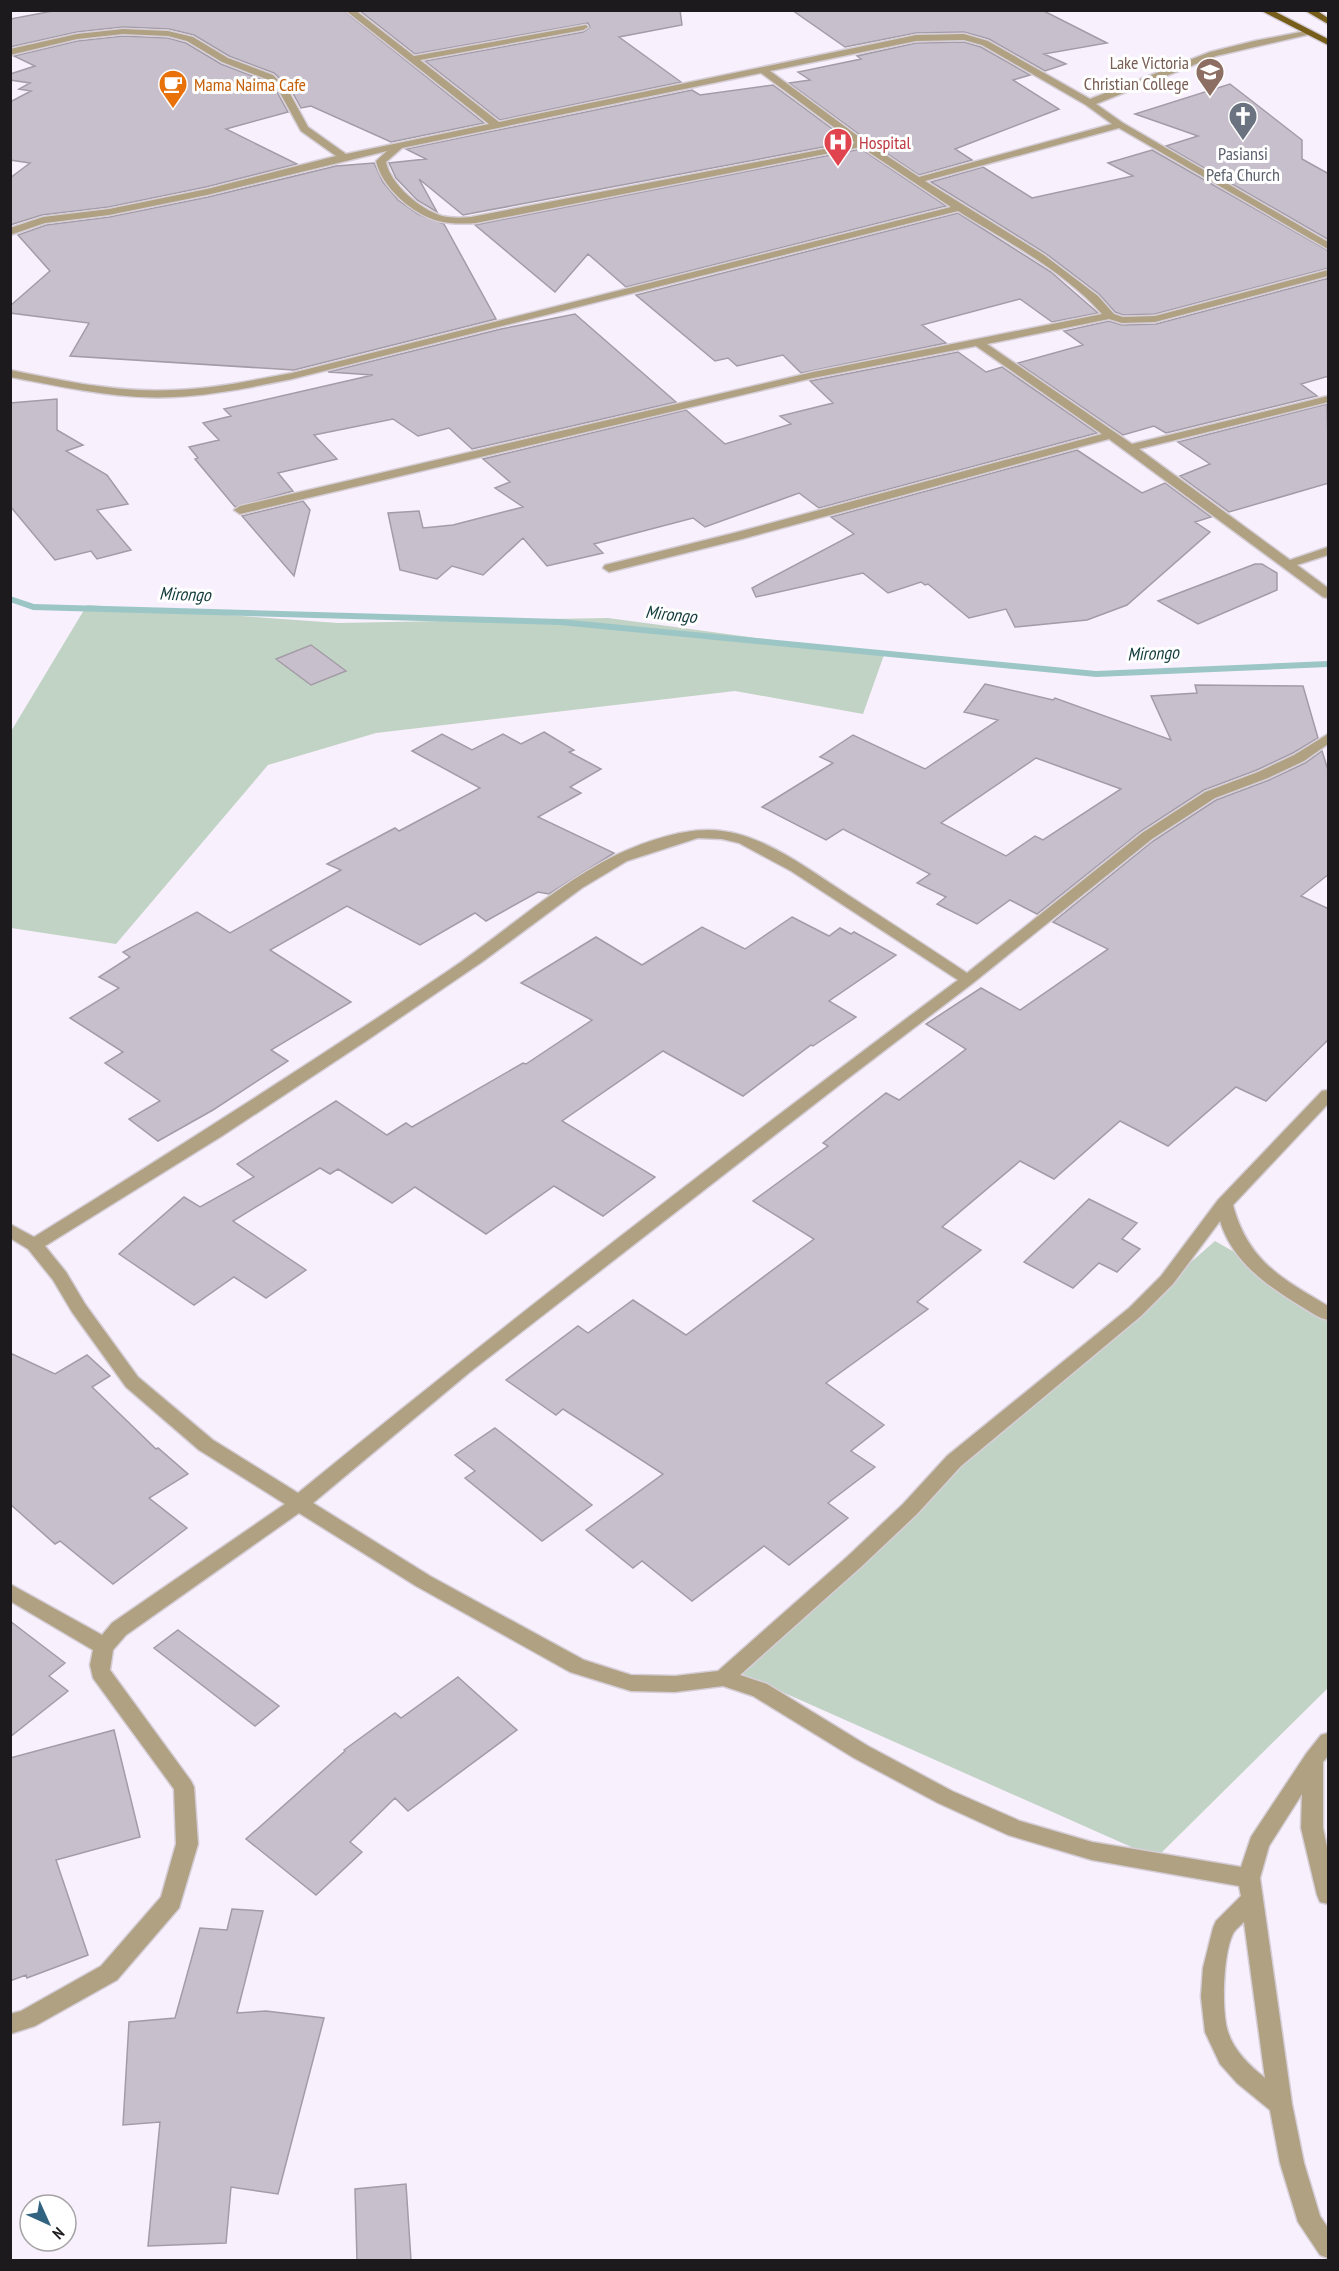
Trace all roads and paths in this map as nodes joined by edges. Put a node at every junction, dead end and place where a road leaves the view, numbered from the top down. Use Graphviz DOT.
graph roads {
  1 [pos="349,10"];
  2 [pos="1264,10"];
  3 [pos="1308,10"];
  4 [pos="1329,21"];
  5 [pos="583,27"];
  6 [pos="1308,32"];
  7 [pos="1329,42"];
  8 [pos="10,52"];
  9 [pos="412,59"];
  10 [pos="761,69"];
  11 [pos="1089,103"];
  12 [pos="497,125"];
  13 [pos="1120,125"];
  14 [pos="863,144"];
  15 [pos="399,146"];
  16 [pos="344,156"];
  17 [pos="918,180"];
  18 [pos="959,208"];
  19 [pos="10,232"];
  20 [pos="1329,246"];
  21 [pos="1329,273"];
  22 [pos="1110,316"];
  23 [pos="977,342"];
  24 [pos="10,373"];
  25 [pos="1329,399"];
  26 [pos="1111,435"];
  27 [pos="1130,448"];
  28 [pos="240,510"];
  29 [pos="1329,551"];
  30 [pos="1289,564"];
  31 [pos="609,568"];
  32 [pos="1329,594"];
  33 [pos="1329,738"];
  34 [pos="968,980"];
  35 [pos="1329,1095"];
  36 [pos="1224,1204"];
  37 [pos="10,1230"];
  38 [pos="34,1245"];
  39 [pos="1329,1314"];
  40 [pos="298,1504"];
  41 [pos="10,1591"];
  42 [pos="103,1646"];
  43 [pos="723,1678"];
  44 [pos="1329,1741"];
  45 [pos="1313,1760"];
  46 [pos="1250,1889"];
  47 [pos="1329,1894"];
  48 [pos="10,2024"];
  49 [pos="1280,2104"];
  50 [pos="1329,2247"];
  1 -- 9 [label="street"];
  2 -- 6 [label="main road"];
  3 -- 4 [label="main road"];
  5 -- 9 [label="street"];
  6 -- 7 [label="main road"];
  6 -- 11 [label="street"];
  8 -- 16 [label="street"];
  9 -- 12 [label="street"];
  10 -- 11 [label="street"];
  10 -- 12 [label="street"];
  10 -- 14 [label="street"];
  11 -- 13 [label="street"];
  12 -- 15 [label="street"];
  13 -- 17 [label="street"];
  13 -- 20 [label="street"];
  14 -- 15 [label="street"];
  14 -- 17 [label="street"];
  15 -- 16 [label="street"];
  16 -- 19 [label="street"];
  17 -- 18 [label="street"];
  18 -- 22 [label="street"];
  18 -- 24 [label="street"];
  21 -- 22 [label="street"];
  22 -- 23 [label="street"];
  23 -- 26 [label="street"];
  23 -- 28 [label="street"];
  25 -- 27 [label="street"];
  26 -- 27 [label="street"];
  26 -- 31 [label="street"];
  27 -- 30 [label="street"];
  29 -- 30 [label="street"];
  30 -- 32 [label="street"];
  33 -- 34 [label="street"];
  34 -- 38 [label="street"];
  34 -- 40 [label="street"];
  35 -- 36 [label="street"];
  36 -- 39 [label="street"];
  36 -- 43 [label="street"];
  37 -- 38 [label="street"];
  38 -- 40 [label="street"];
  40 -- 42 [label="street"];
  40 -- 43 [label="street"];
  41 -- 42 [label="street"];
  42 -- 48 [label="street"];
  43 -- 46 [label="street"];
  44 -- 45 [label="street"];
  45 -- 46 [label="street"];
  45 -- 47 [label="street"];
  46 -- 49 [label="street"];
  46 -- 49 [label="street"];
  49 -- 50 [label="street"];
}
